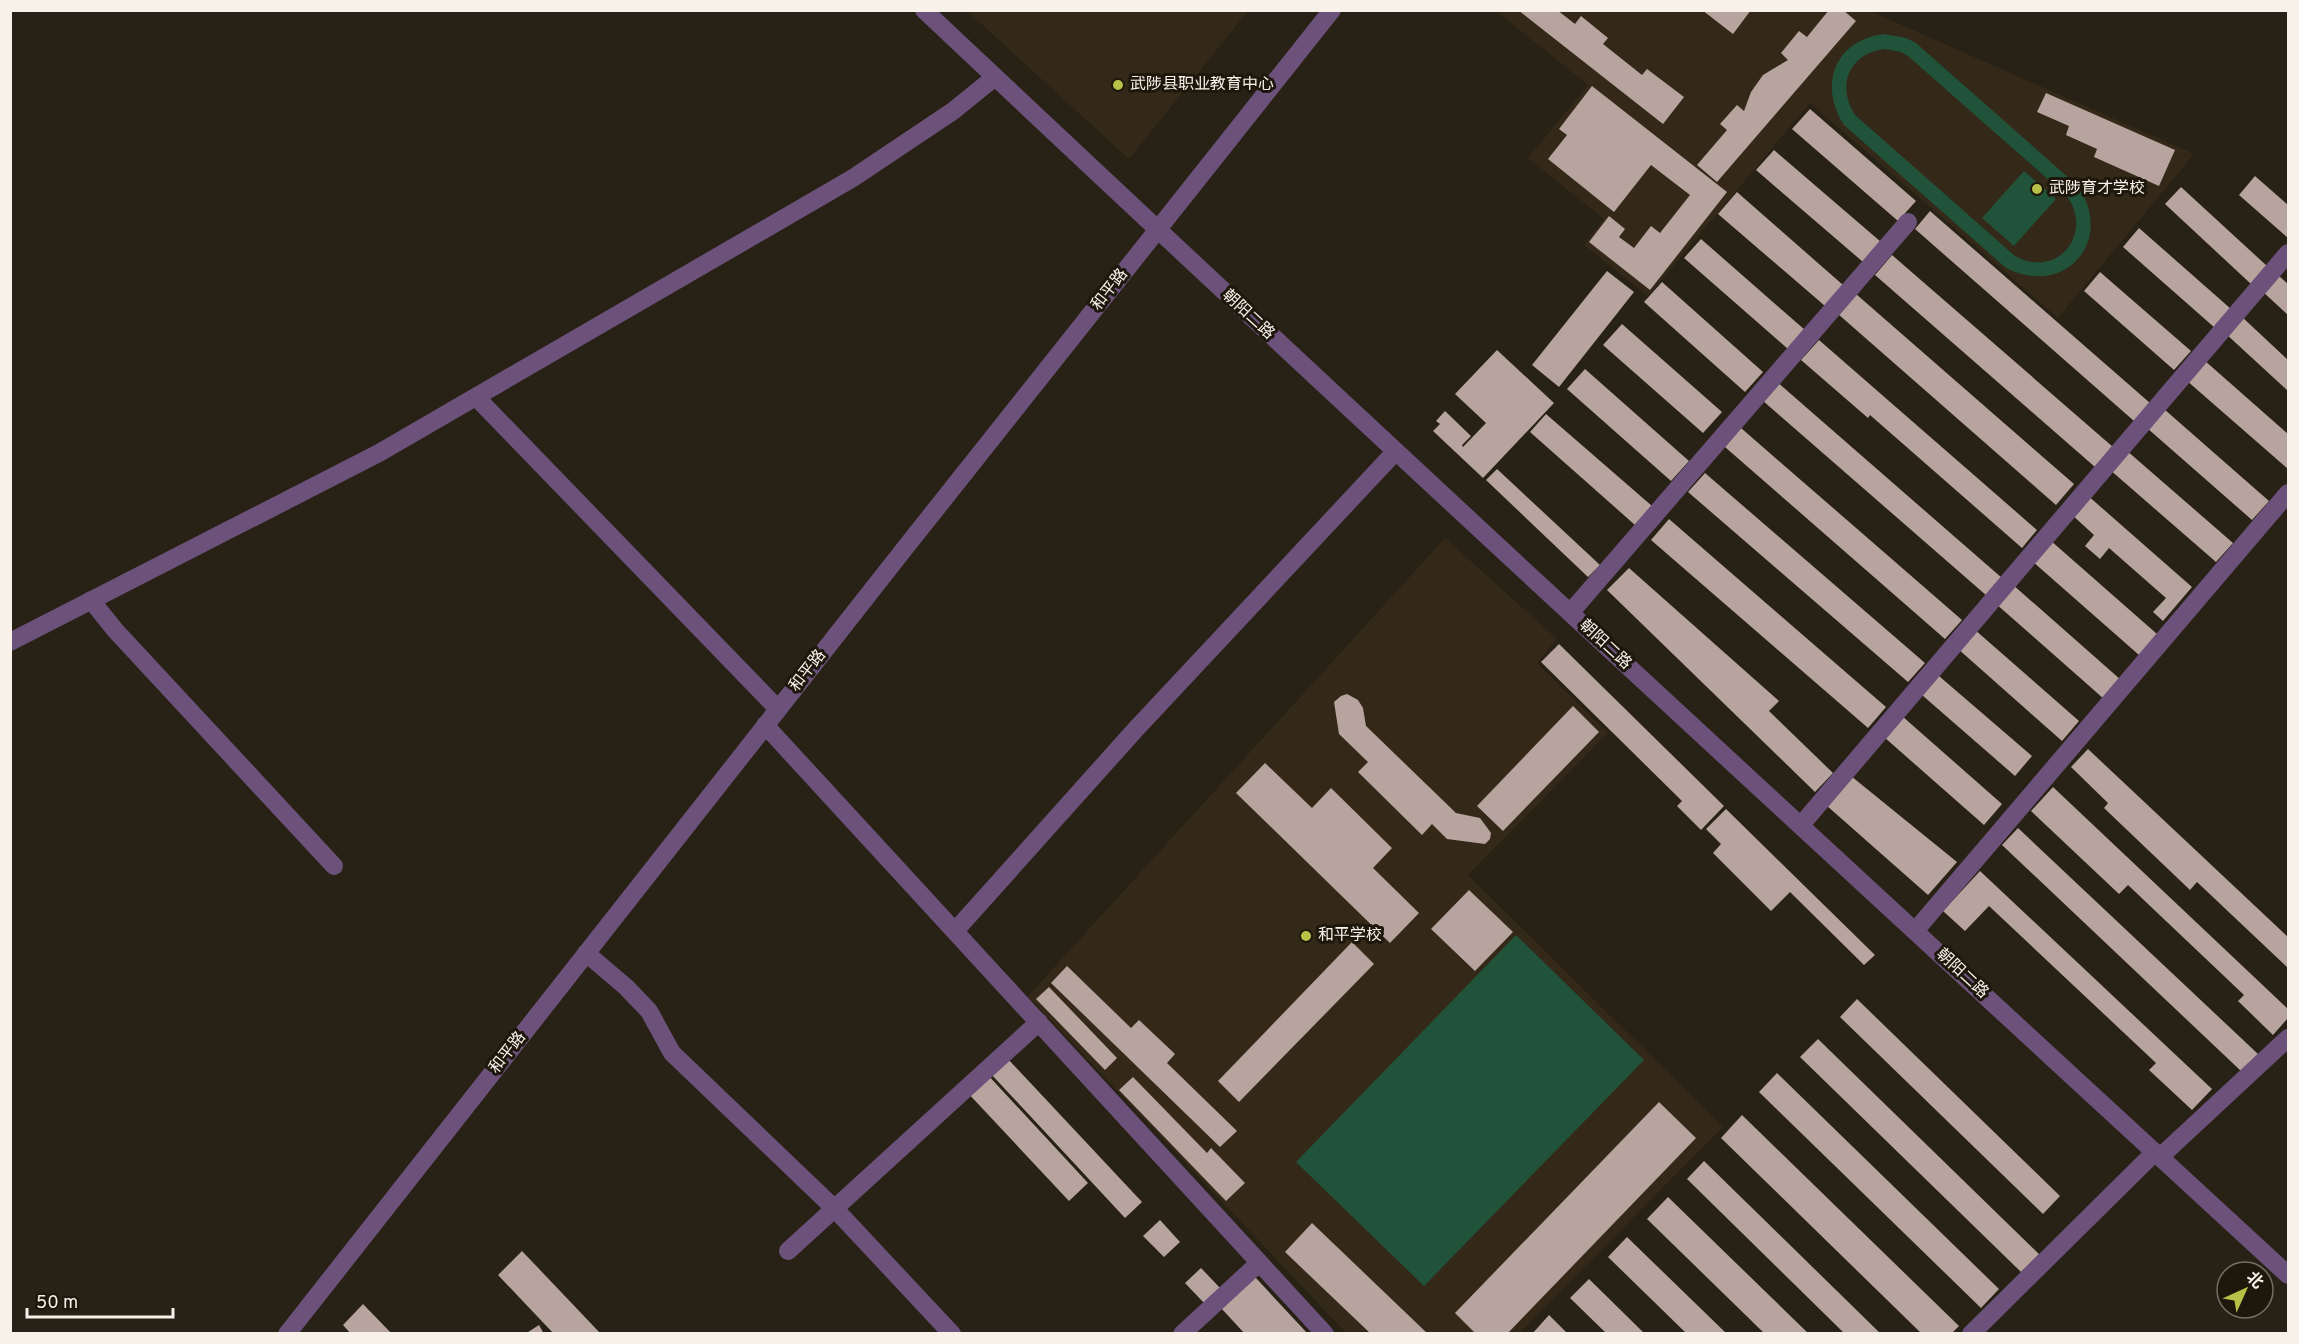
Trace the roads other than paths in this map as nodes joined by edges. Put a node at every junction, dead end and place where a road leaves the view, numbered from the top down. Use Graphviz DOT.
graph roads {
  1 [pos="924,10"];
  2 [pos="1332,10"];
  3 [pos="995,77"];
  4 [pos="1908,222"];
  5 [pos="1158,230"];
  6 [pos="2289,253"];
  7 [pos="476,396"];
  8 [pos="1396,452"];
  9 [pos="2289,493"];
  10 [pos="91,600"];
  11 [pos="1570,613"];
  12 [pos="10,642"];
  13 [pos="778,709"];
  14 [pos="765,725"];
  15 [pos="1801,825"];
  16 [pos="334,866"];
  17 [pos="955,931"];
  18 [pos="1915,931"];
  19 [pos="586,953"];
  20 [pos="1039,1022"];
  21 [pos="2289,1038"];
  22 [pos="2158,1155"];
  23 [pos="836,1209"];
  24 [pos="788,1251"];
  25 [pos="1259,1263"];
  26 [pos="2289,1275"];
  27 [pos="287,1334"];
  28 [pos="952,1334"];
  29 [pos="1182,1334"];
  30 [pos="1325,1334"];
  31 [pos="1971,1334"];
  1 -- 3 [label="street, 朝阳二路"];
  2 -- 5 [label="street, 和平路"];
  3 -- 5 [label="street, 朝阳二路"];
  3 -- 7 [label="street"];
  4 -- 11 [label="street"];
  5 -- 8 [label="street, 朝阳二路"];
  5 -- 13 [label="street, 和平路"];
  6 -- 15 [label="street"];
  7 -- 10 [label="street"];
  7 -- 13 [label="street"];
  8 -- 11 [label="street, 朝阳二路"];
  8 -- 17 [label="street"];
  9 -- 18 [label="street"];
  10 -- 12 [label="street"];
  10 -- 16 [label="street"];
  11 -- 15 [label="street, 朝阳二路"];
  13 -- 14 [label="street, 和平路"];
  14 -- 17 [label="street"];
  14 -- 19 [label="street, 和平路"];
  15 -- 18 [label="street, 朝阳二路"];
  17 -- 20 [label="street"];
  18 -- 22 [label="street, 朝阳二路"];
  19 -- 23 [label="street"];
  19 -- 27 [label="street, 和平路"];
  20 -- 23 [label="street"];
  20 -- 25 [label="street"];
  21 -- 22 [label="street"];
  22 -- 26 [label="street, 朝阳二路"];
  22 -- 31 [label="street"];
  23 -- 24 [label="street"];
  23 -- 28 [label="street"];
  25 -- 29 [label="street"];
  25 -- 30 [label="street"];
}
